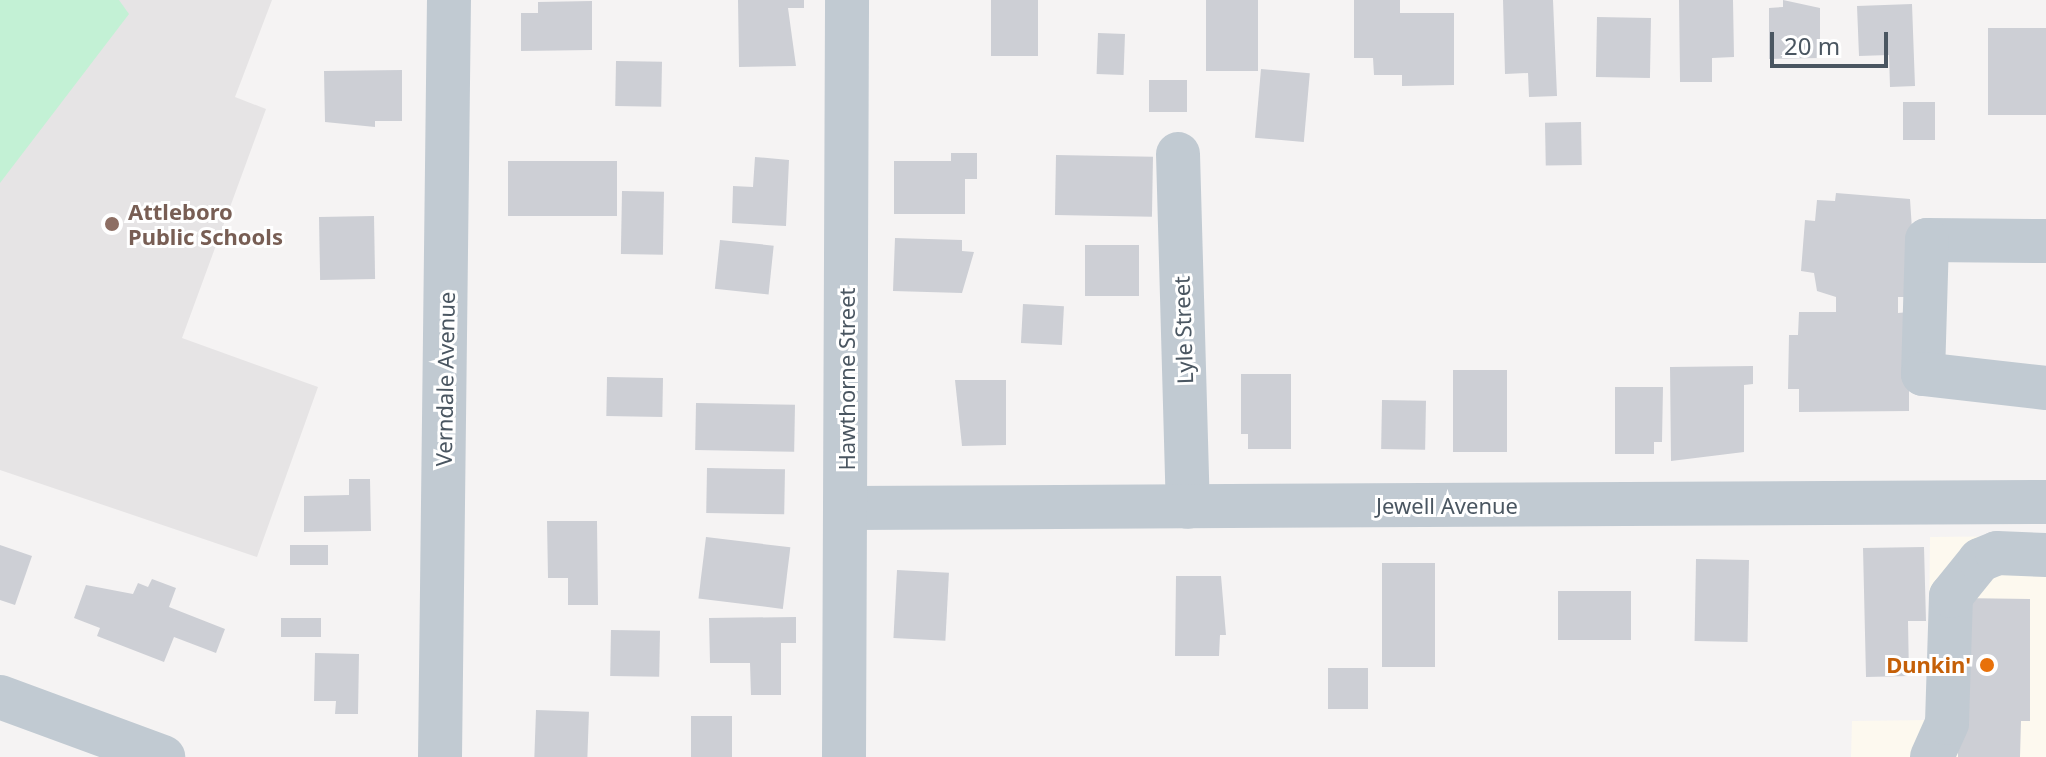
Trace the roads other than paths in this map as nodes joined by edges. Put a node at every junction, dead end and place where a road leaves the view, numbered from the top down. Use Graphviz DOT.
graph roads {
  1 [pos="449,0"];
  2 [pos="847,0"];
  3 [pos="1178,154"];
  4 [pos="2046,241"];
  5 [pos="2046,388"];
  6 [pos="2046,502"];
  7 [pos="1188,507"];
  8 [pos="847,508"];
  9 [pos="2046,555"];
  10 [pos="0,697"];
  11 [pos="163,757"];
  12 [pos="440,757"];
  13 [pos="844,757"];
  14 [pos="1932,757"];
  1 -- 12 [label="street, Verndale Avenue"];
  2 -- 8 [label="street, Hawthorne Street"];
  3 -- 7 [label="street, Lyle Street"];
  4 -- 5 [label="street"];
  6 -- 7 [label="street, Jewell Avenue"];
  7 -- 8 [label="street, Jewell Avenue"];
  8 -- 13 [label="street, Hawthorne Street"];
  9 -- 14 [label="street"];
  10 -- 11 [label="street"];
}
